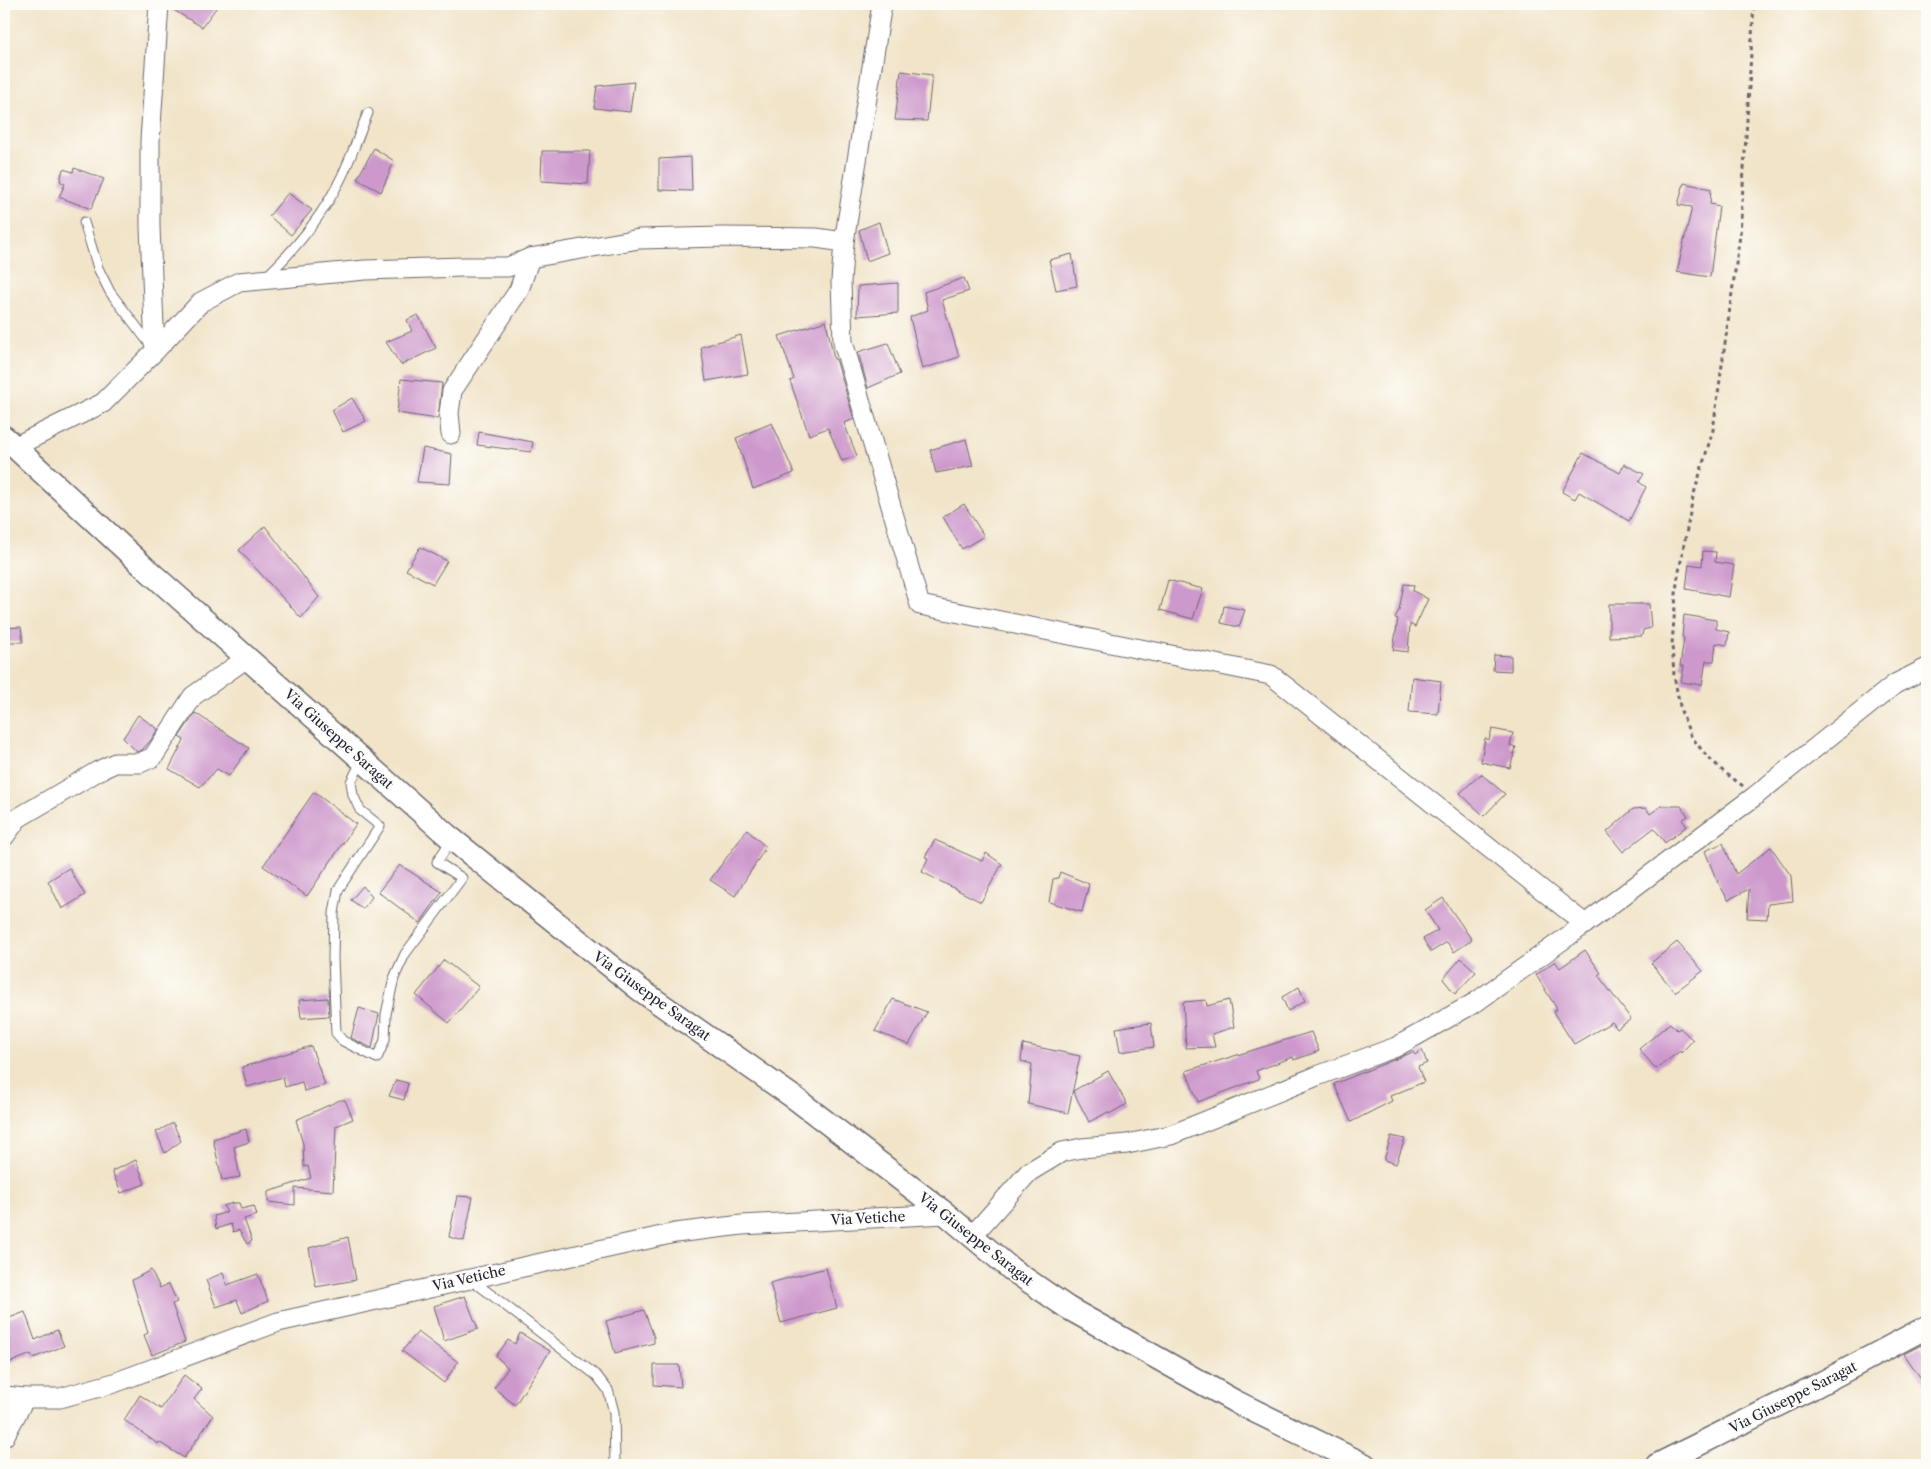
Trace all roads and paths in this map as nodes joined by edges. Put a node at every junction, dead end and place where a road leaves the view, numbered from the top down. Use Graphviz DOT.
graph roads {
  1 [pos="159,4"];
  2 [pos="882,4"];
  3 [pos="1754,4"];
  4 [pos="368,112"];
  5 [pos="84,222"];
  6 [pos="844,242"];
  7 [pos="530,258"];
  8 [pos="263,280"];
  9 [pos="155,351"];
  10 [pos="451,434"];
  11 [pos="9,442"];
  12 [pos="247,658"];
  13 [pos="1927,668"];
  14 [pos="363,760"];
  15 [pos="1755,796"];
  16 [pos="4,837"];
  17 [pos="452,839"];
  18 [pos="1585,924"];
  19 [pos="946,1214"];
  20 [pos="972,1236"];
  21 [pos="470,1278"];
  22 [pos="1927,1327"];
  23 [pos="4,1396"];
  24 [pos="26,1398"];
  25 [pos="4,1437"];
  26 [pos="615,1465"];
  27 [pos="1365,1465"];
  28 [pos="1657,1465"];
  1 -- 9 [label="street"];
  2 -- 6 [label="street"];
  3 -- 15 [label="path"];
  4 -- 8 [label="lane"];
  5 -- 9 [label="lane"];
  6 -- 7 [label="street"];
  6 -- 18 [label="street"];
  7 -- 8 [label="street"];
  7 -- 10 [label="street"];
  8 -- 9 [label="street"];
  9 -- 11 [label="street"];
  11 -- 12 [label="street, Via Giuseppe Saragat"];
  12 -- 14 [label="street, Via Giuseppe Saragat"];
  12 -- 16 [label="street"];
  13 -- 15 [label="street"];
  14 -- 17 [label="street, Via Giuseppe Saragat"];
  14 -- 17 [label="lane"];
  15 -- 18 [label="street"];
  17 -- 19 [label="street, Via Giuseppe Saragat"];
  18 -- 20 [label="street"];
  19 -- 20 [label="street, Via Giuseppe Saragat"];
  19 -- 21 [label="street, Via Vetiche"];
  20 -- 27 [label="street, Via Giuseppe Saragat"];
  21 -- 24 [label="street, Via Vetiche"];
  21 -- 26 [label="lane"];
  22 -- 28 [label="street, Via Giuseppe Saragat"];
  23 -- 24 [label="street, Via Vetiche"];
  24 -- 25 [label="street"];
}
